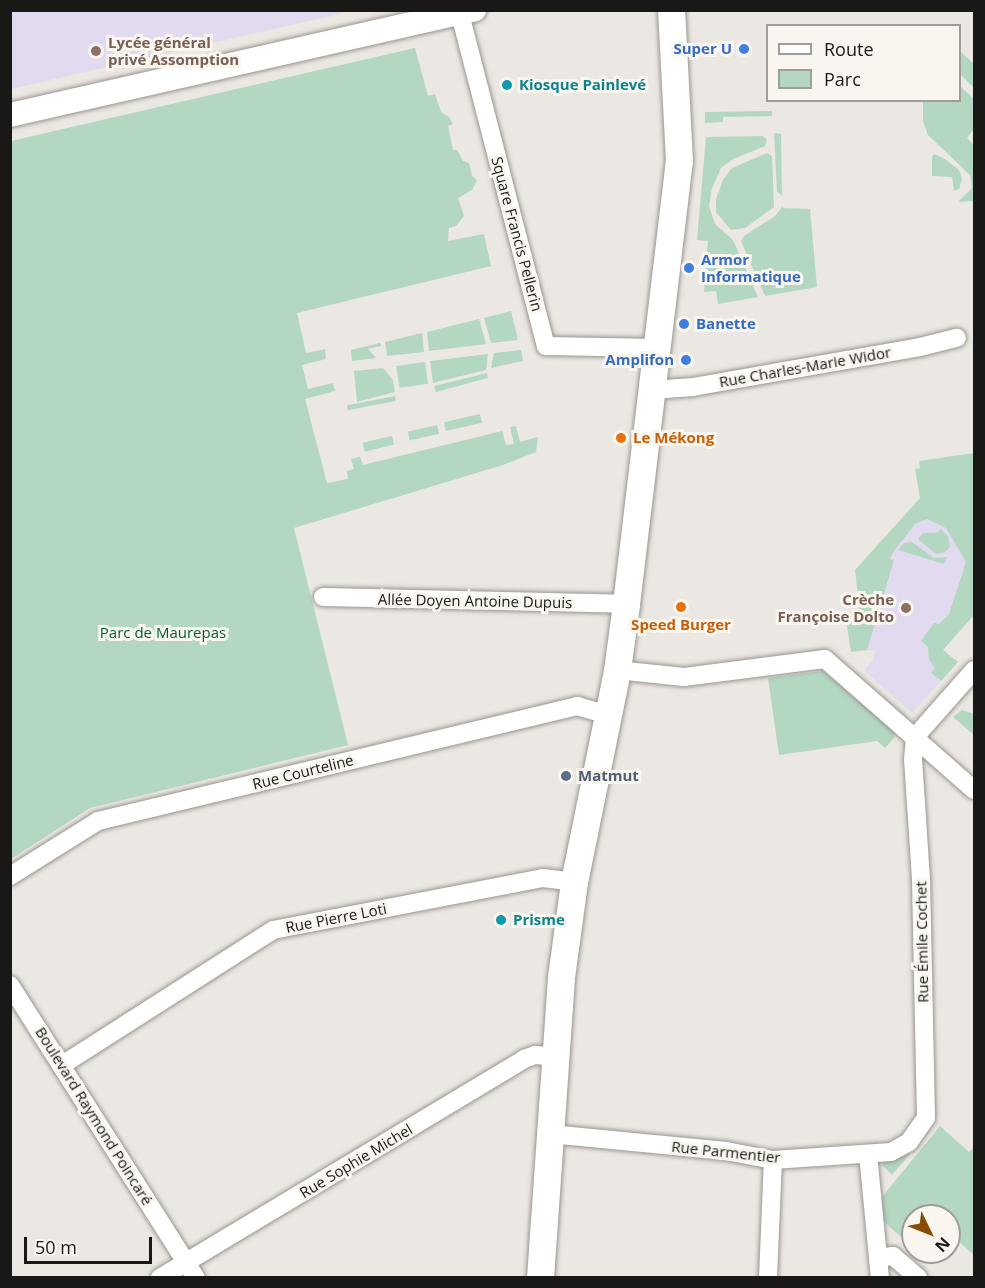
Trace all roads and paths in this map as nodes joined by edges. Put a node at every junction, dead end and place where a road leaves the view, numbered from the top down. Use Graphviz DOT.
graph roads {
  1 [pos="671,10"];
  2 [pos="467,12"];
  3 [pos="10,115"];
  4 [pos="957,338"];
  5 [pos="657,348"];
  6 [pos="652,390"];
  7 [pos="323,597"];
  8 [pos="626,604"];
  9 [pos="616,670"];
  10 [pos="975,670"];
  11 [pos="608,714"];
  12 [pos="915,737"];
  13 [pos="975,790"];
  14 [pos="10,876"];
  15 [pos="574,882"];
  16 [pos="10,985"];
  17 [pos="556,1057"];
  18 [pos="62,1065"];
  19 [pos="550,1134"];
  20 [pos="909,1142"];
  21 [pos="868,1154"];
  22 [pos="773,1160"];
  23 [pos="878,1258"];
  24 [pos="191,1270"];
  25 [pos="160,1278"];
  26 [pos="540,1278"];
  27 [pos="768,1278"];
  28 [pos="880,1278"];
  29 [pos="918,1278"];
  1 -- 5 [label="main road"];
  2 -- 3 [label="street"];
  2 -- 5 [label="street, Square Francis Pellerin"];
  4 -- 6 [label="street, Rue Charles-Marie Widor"];
  5 -- 6 [label="main road"];
  6 -- 8 [label="main road"];
  7 -- 8 [label="street, Allée Doyen Antoine Dupuis"];
  8 -- 9 [label="main road"];
  9 -- 11 [label="main road"];
  9 -- 12 [label="street"];
  10 -- 12 [label="street"];
  11 -- 14 [label="street, Rue Courteline"];
  11 -- 15 [label="main road"];
  12 -- 13 [label="street"];
  12 -- 20 [label="street, Rue Émile Cochet"];
  15 -- 17 [label="main road"];
  15 -- 18 [label="street, Rue Pierre Loti"];
  16 -- 18 [label="street, Boulevard Raymond Poincaré"];
  17 -- 19 [label="main road"];
  17 -- 24 [label="street, Rue Sophie Michel"];
  18 -- 24 [label="street, Boulevard Raymond Poincaré"];
  19 -- 22 [label="street, Rue Parmentier"];
  19 -- 26 [label="main road"];
  20 -- 21 [label="street, Rue Parmentier"];
  21 -- 22 [label="street, Rue Parmentier"];
  21 -- 23 [label="street"];
  22 -- 27 [label="street"];
  23 -- 28 [label="street"];
  23 -- 29 [label="street"];
  24 -- 25 [label="street, Rue Sophie Michel"];
}
